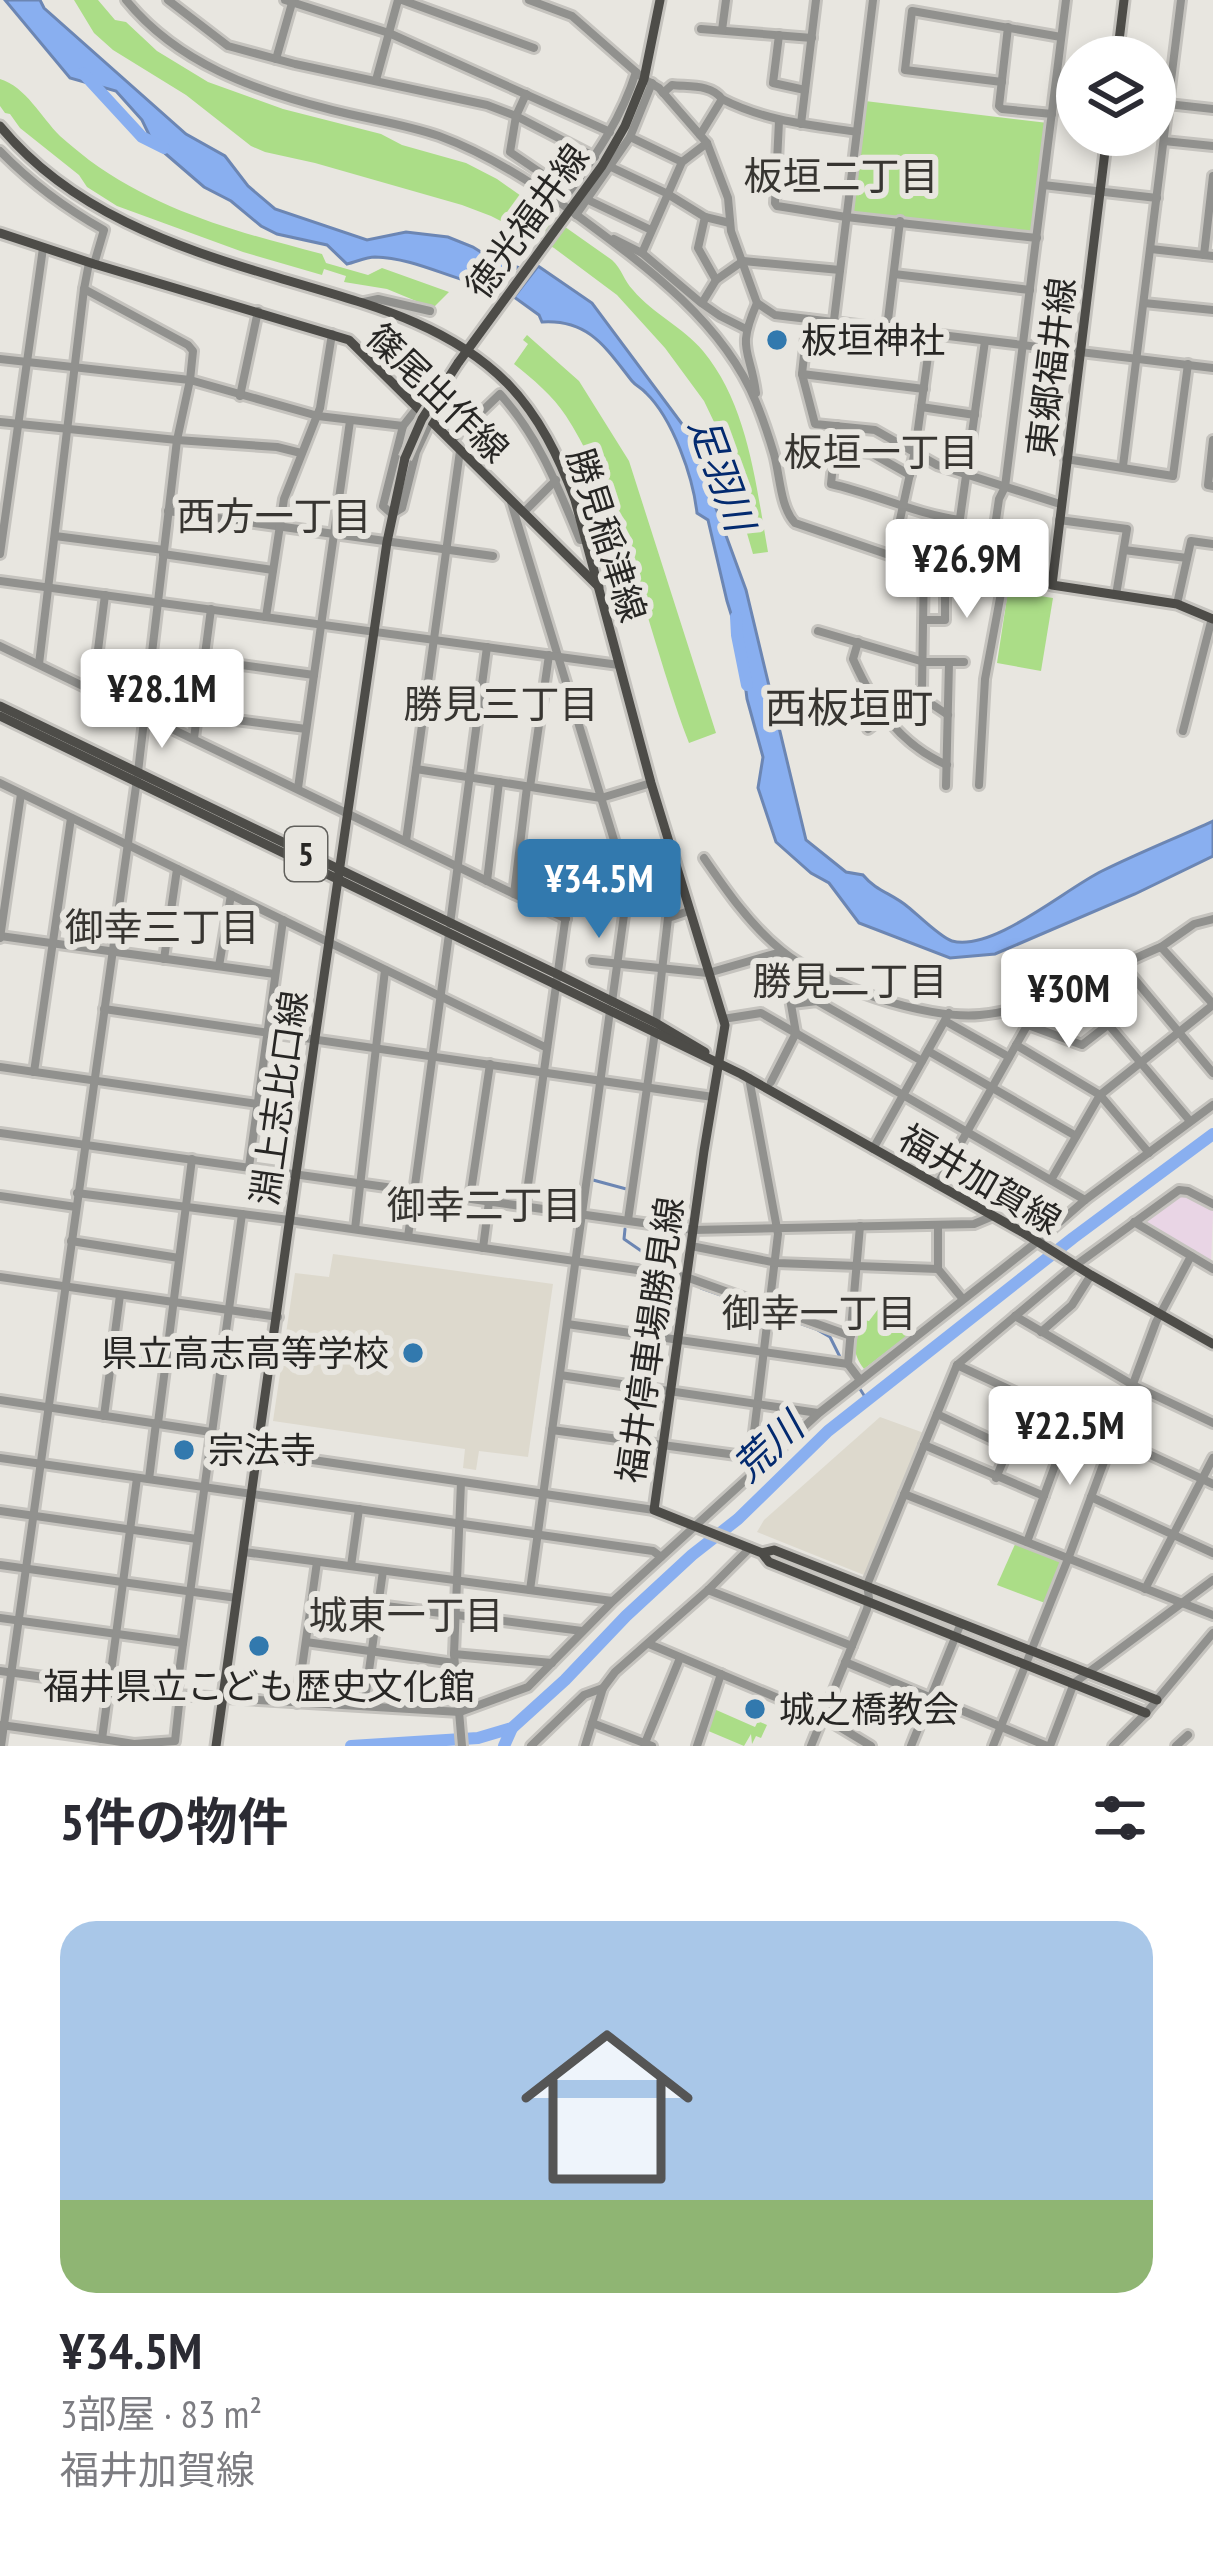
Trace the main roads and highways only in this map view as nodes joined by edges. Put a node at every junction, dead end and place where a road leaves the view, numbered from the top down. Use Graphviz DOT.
graph roads {
  1 [pos="660,0"];
  2 [pos="1124,0"];
  3 [pos="1120,36"];
  4 [pos="2,130"];
  5 [pos="1104,156"];
  6 [pos="0,232"];
  7 [pos="470,348"];
  8 [pos="405,458"];
  9 [pos="599,586"];
  10 [pos="1212,618"];
  11 [pos="0,706"];
  12 [pos="0,716"];
  13 [pos="137,777"];
  14 [pos="340,875"];
  15 [pos="719,1062"];
  16 [pos="1213,1344"];
  17 [pos="756,1551"];
  18 [pos="1157,1700"];
  19 [pos="1146,1713"];
  20 [pos="217,1743"];
  1 -- 7 [label="main road, 徳光福井線"];
  2 -- 3 [label="main road"];
  4 -- 7 [label="main road, 勝見稲津線"];
  5 -- 10 [label="main road, 東郷福井線"];
  6 -- 9 [label="main road, 篠尾出作線"];
  7 -- 8 [label="main road, 徳光福井線, bridge"];
  7 -- 9 [label="main road, 勝見稲津線"];
  8 -- 14 [label="main road, 淵上志比口線"];
  9 -- 15 [label="main road, 勝見稲津線"];
  11 -- 13 [label="main road, 福井加賀線 / 5"];
  12 -- 13 [label="main road, 福井加賀線 / 5"];
  13 -- 14 [label="main road, 福井加賀線 / 5"];
  14 -- 15 [label="main road, 福井加賀線 / 5"];
  14 -- 20 [label="main road, 淵上志比口線"];
  15 -- 16 [label="main road, 福井加賀線 / 5"];
  15 -- 17 [label="main road, 福井停車場勝見線"];
  17 -- 18 [label="main road, 福井停車場勝見線"];
  17 -- 19 [label="main road, 福井停車場勝見線"];
}
